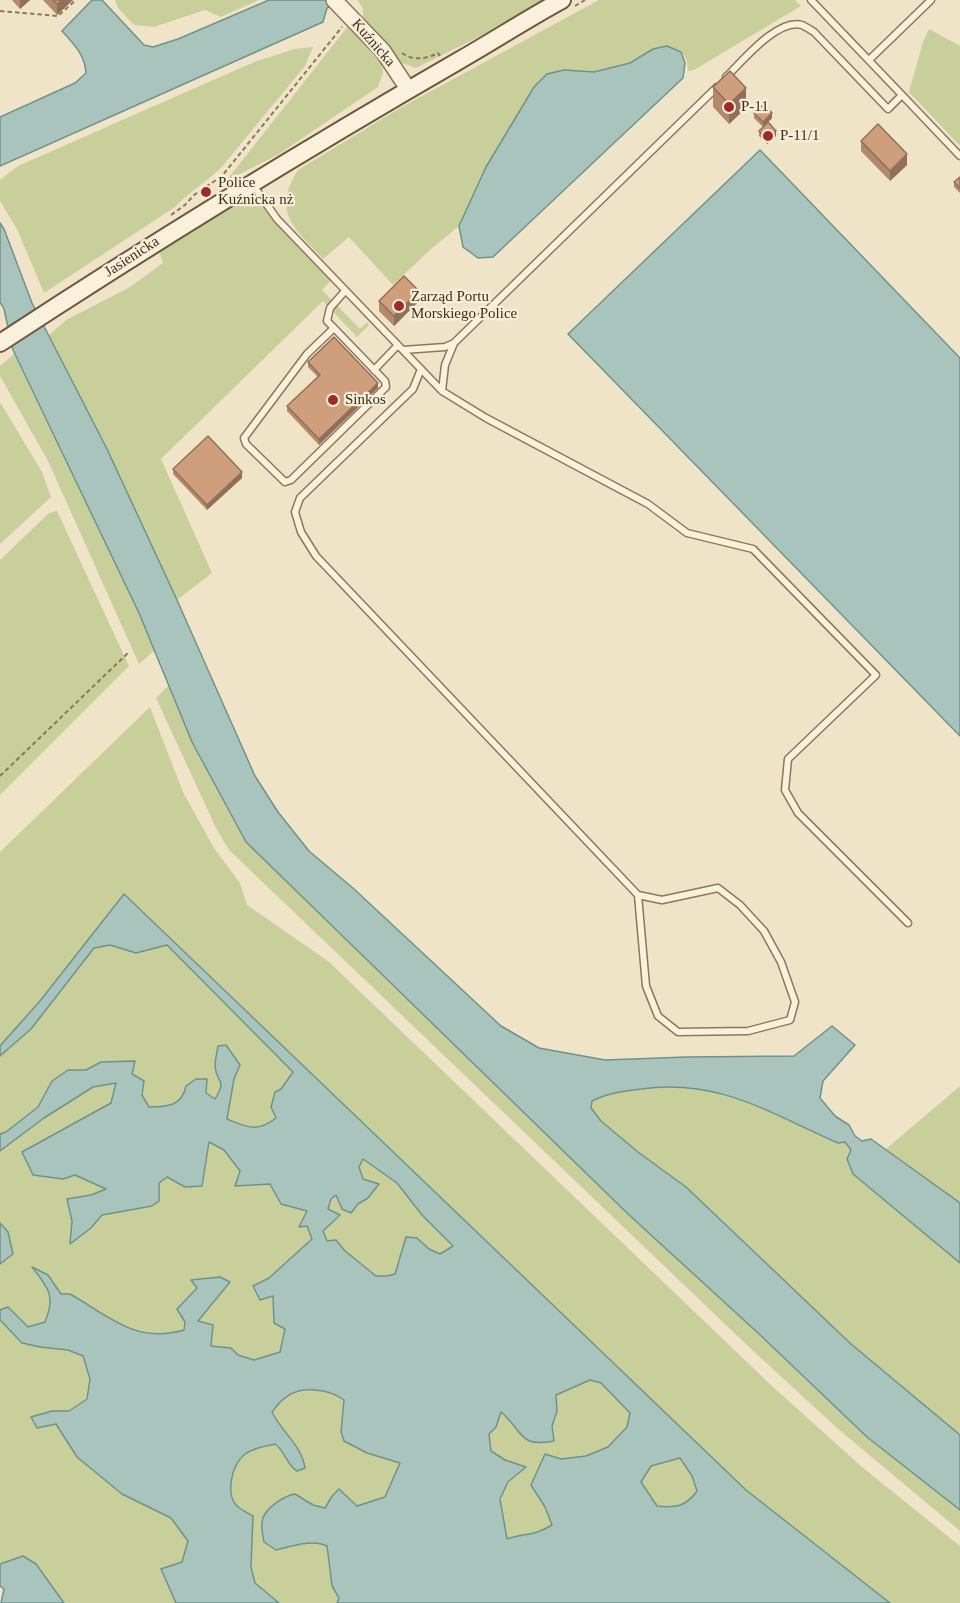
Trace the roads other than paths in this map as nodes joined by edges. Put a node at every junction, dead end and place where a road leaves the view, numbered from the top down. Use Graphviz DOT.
graph roads {
  1 [pos="333,0"];
  2 [pos="562,0"];
  3 [pos="810,0"];
  4 [pos="931,0"];
  5 [pos="516,25"];
  6 [pos="869,60"];
  7 [pos="405,85"];
  8 [pos="902,95"];
  9 [pos="960,156"];
  10 [pos="259,178"];
  11 [pos="345,291"];
  12 [pos="334,328"];
  13 [pos="1,342"];
  14 [pos="454,343"];
  15 [pos="400,348"];
  16 [pos="421,369"];
  17 [pos="374,370"];
  18 [pos="442,391"];
  19 [pos="638,895"];
  20 [pos="908,923"];
  1 -- 7 [label="street, Kuźnicka"];
  2 -- 5 [label="main road, Jasienicka"];
  3 -- 6 [label="lane"];
  4 -- 6 [label="lane"];
  5 -- 7 [label="main road, Jasienicka"];
  5 -- 7 [label="main road, Jasienicka"];
  6 -- 8 [label="lane"];
  7 -- 10 [label="main road, Jasienicka"];
  7 -- 10 [label="main road, Jasienicka"];
  8 -- 9 [label="lane"];
  8 -- 14 [label="lane"];
  10 -- 11 [label="lane"];
  10 -- 13 [label="main road, Jasienicka"];
  11 -- 12 [label="lane"];
  11 -- 15 [label="lane"];
  12 -- 17 [label="lane"];
  12 -- 17 [label="lane"];
  14 -- 15 [label="lane"];
  14 -- 18 [label="lane"];
  15 -- 16 [label="lane"];
  15 -- 17 [label="lane"];
  16 -- 18 [label="lane"];
  16 -- 19 [label="lane"];
  18 -- 20 [label="lane"];
  19 -- 19 [label="lane"];
}
